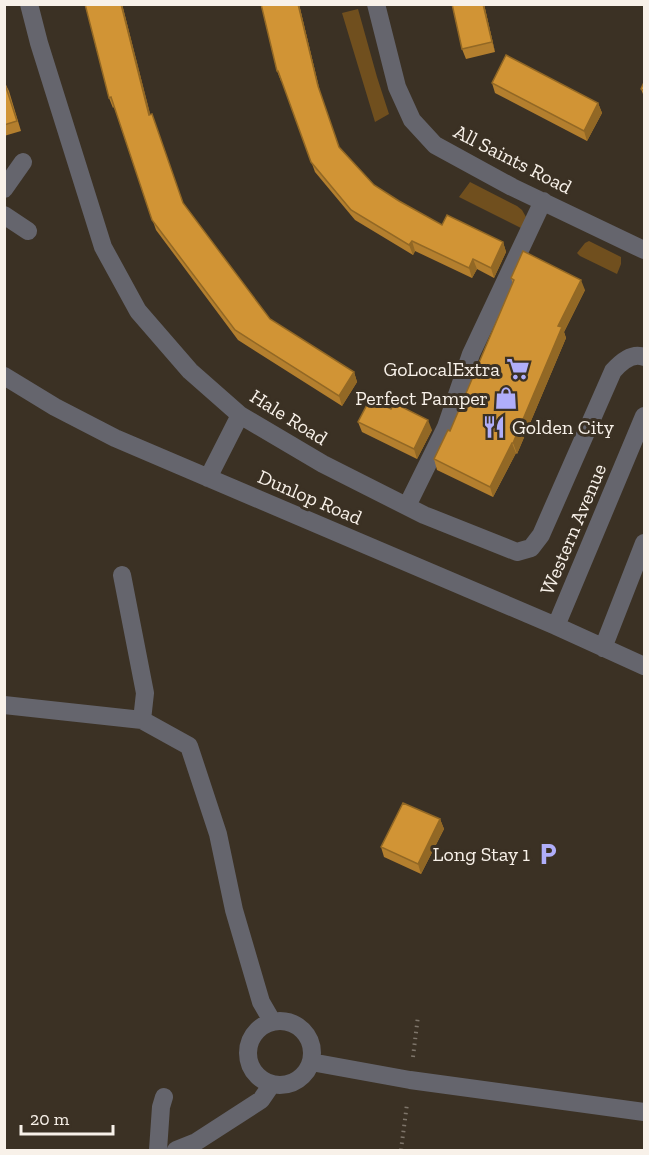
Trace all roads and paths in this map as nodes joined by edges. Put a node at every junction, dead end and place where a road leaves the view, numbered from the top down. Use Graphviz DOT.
graph roads {
  1 [pos="29,4"];
  2 [pos="376,4"];
  3 [pos="23,162"];
  4 [pos="4,189"];
  5 [pos="543,201"];
  6 [pos="4,215"];
  7 [pos="28,231"];
  8 [pos="645,250"];
  9 [pos="645,357"];
  10 [pos="4,376"];
  11 [pos="240,415"];
  12 [pos="645,416"];
  13 [pos="208,478"];
  14 [pos="407,506"];
  15 [pos="645,543"];
  16 [pos="122,575"];
  17 [pos="556,626"];
  18 [pos="603,648"];
  19 [pos="645,666"];
  20 [pos="4,705"];
  21 [pos="142,720"];
  22 [pos="272,1021"];
  23 [pos="311,1062"];
  24 [pos="273,1084"];
  25 [pos="164,1097"];
  26 [pos="645,1112"];
  27 [pos="158,1150"];
  28 [pos="176,1150"];
  1 -- 11 [label="street, Hale Road"];
  2 -- 5 [label="street, All Saints Road"];
  3 -- 4 [label="street"];
  5 -- 8 [label="street, All Saints Road"];
  5 -- 14 [label="street"];
  6 -- 7 [label="street"];
  9 -- 14 [label="street, Hale Road"];
  10 -- 13 [label="street, Dunlop Road"];
  11 -- 13 [label="street"];
  11 -- 14 [label="street, Hale Road"];
  12 -- 17 [label="street, Western Avenue"];
  13 -- 17 [label="street, Dunlop Road"];
  15 -- 18 [label="street"];
  16 -- 21 [label="street"];
  17 -- 18 [label="street, Dunlop Road"];
  18 -- 19 [label="street"];
  20 -- 21 [label="street"];
  21 -- 22 [label="street"];
  22 -- 23 [label="street"];
  22 -- 24 [label="street"];
  23 -- 24 [label="street"];
  23 -- 26 [label="street"];
  24 -- 28 [label="street"];
  25 -- 27 [label="street"];
}
